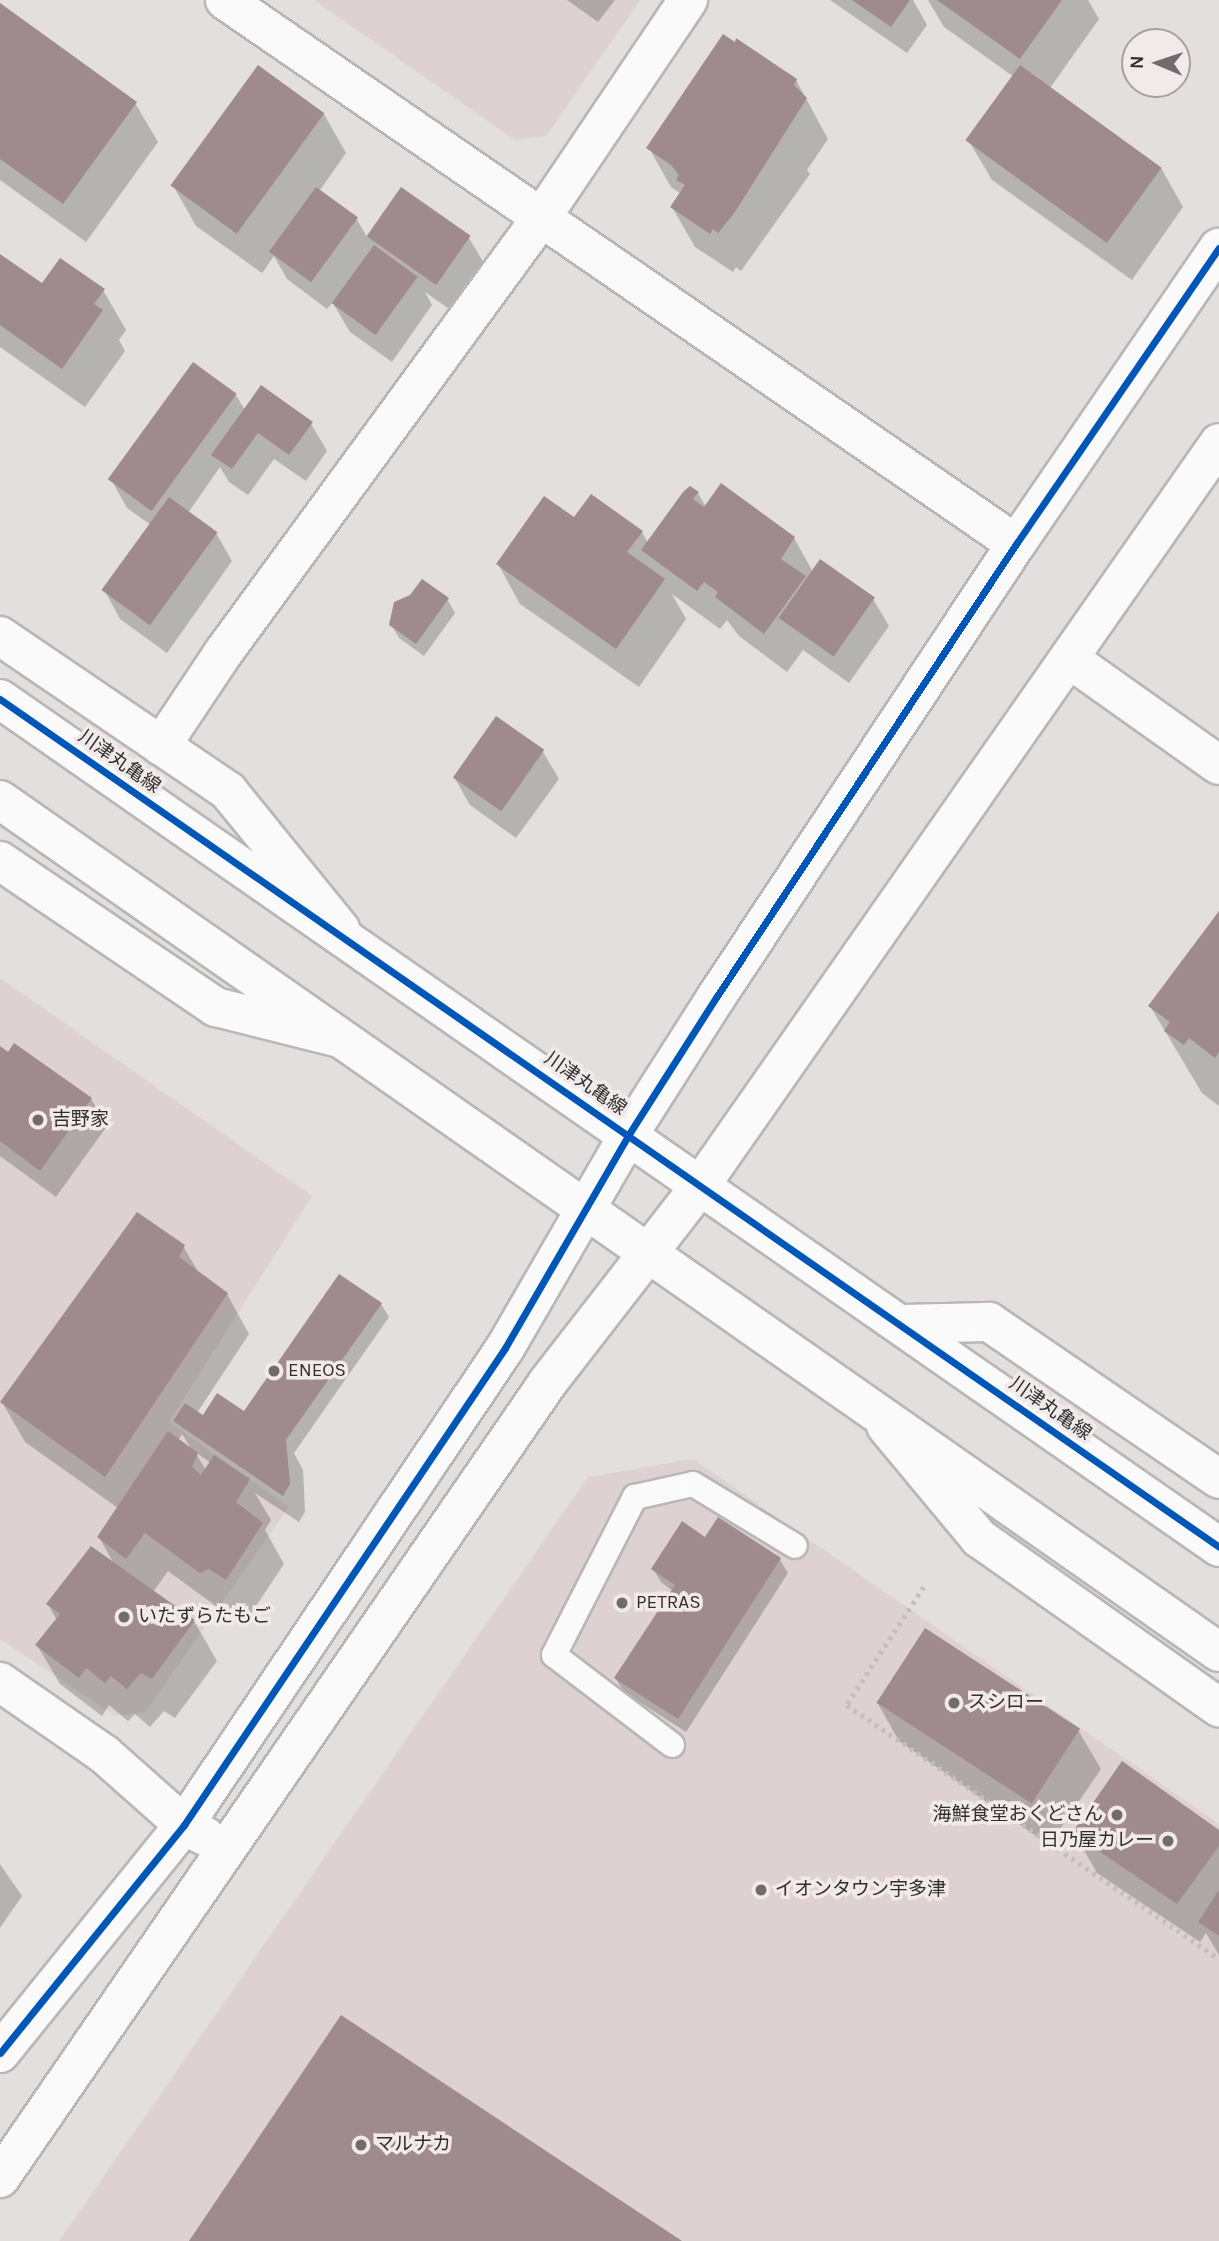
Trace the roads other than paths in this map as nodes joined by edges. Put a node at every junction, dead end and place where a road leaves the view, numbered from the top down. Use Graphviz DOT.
graph roads {
  1 [pos="225,0"];
  2 [pos="688,0"];
  3 [pos="541,218"];
  4 [pos="1219,248"];
  5 [pos="1219,443"];
  6 [pos="1016,544"];
  7 [pos="0,636"];
  8 [pos="1071,660"];
  9 [pos="0,699"];
  10 [pos="161,746"];
  11 [pos="1219,765"];
  12 [pos="0,800"];
  13 [pos="0,861"];
  14 [pos="348,939"];
  15 [pos="348,1040"];
  16 [pos="629,1134"];
  17 [pos="700,1186"];
  18 [pos="586,1208"];
  19 [pos="647,1256"];
  20 [pos="900,1324"];
  21 [pos="879,1417"];
  22 [pos="1219,1479"];
  23 [pos="795,1546"];
  24 [pos="1219,1547"];
  25 [pos="1219,1652"];
  26 [pos="0,1682"];
  27 [pos="1219,1707"];
  28 [pos="672,1745"];
  29 [pos="184,1825"];
  30 [pos="228,1848"];
  31 [pos="0,2053"];
  32 [pos="0,2178"];
  1 -- 3 [label="street"];
  2 -- 3 [label="street"];
  3 -- 6 [label="street"];
  3 -- 10 [label="street"];
  4 -- 6 [label="street"];
  5 -- 8 [label="street"];
  6 -- 16 [label="street"];
  7 -- 10 [label="street"];
  8 -- 11 [label="street"];
  8 -- 17 [label="street"];
  9 -- 14 [label="street, 川津丸亀線"];
  10 -- 14 [label="street"];
  12 -- 15 [label="street"];
  13 -- 15 [label="street"];
  14 -- 16 [label="street, 川津丸亀線"];
  15 -- 18 [label="street"];
  16 -- 17 [label="street, 川津丸亀線"];
  16 -- 18 [label="street"];
  17 -- 19 [label="street"];
  17 -- 20 [label="street, 川津丸亀線"];
  18 -- 19 [label="street"];
  18 -- 29 [label="street"];
  19 -- 21 [label="street"];
  19 -- 30 [label="street"];
  20 -- 22 [label="street"];
  20 -- 24 [label="street, 川津丸亀線"];
  21 -- 25 [label="street"];
  21 -- 27 [label="street"];
  23 -- 28 [label="lane"];
  26 -- 29 [label="street"];
  29 -- 30 [label="street"];
  29 -- 31 [label="street"];
  30 -- 32 [label="street"];
}
